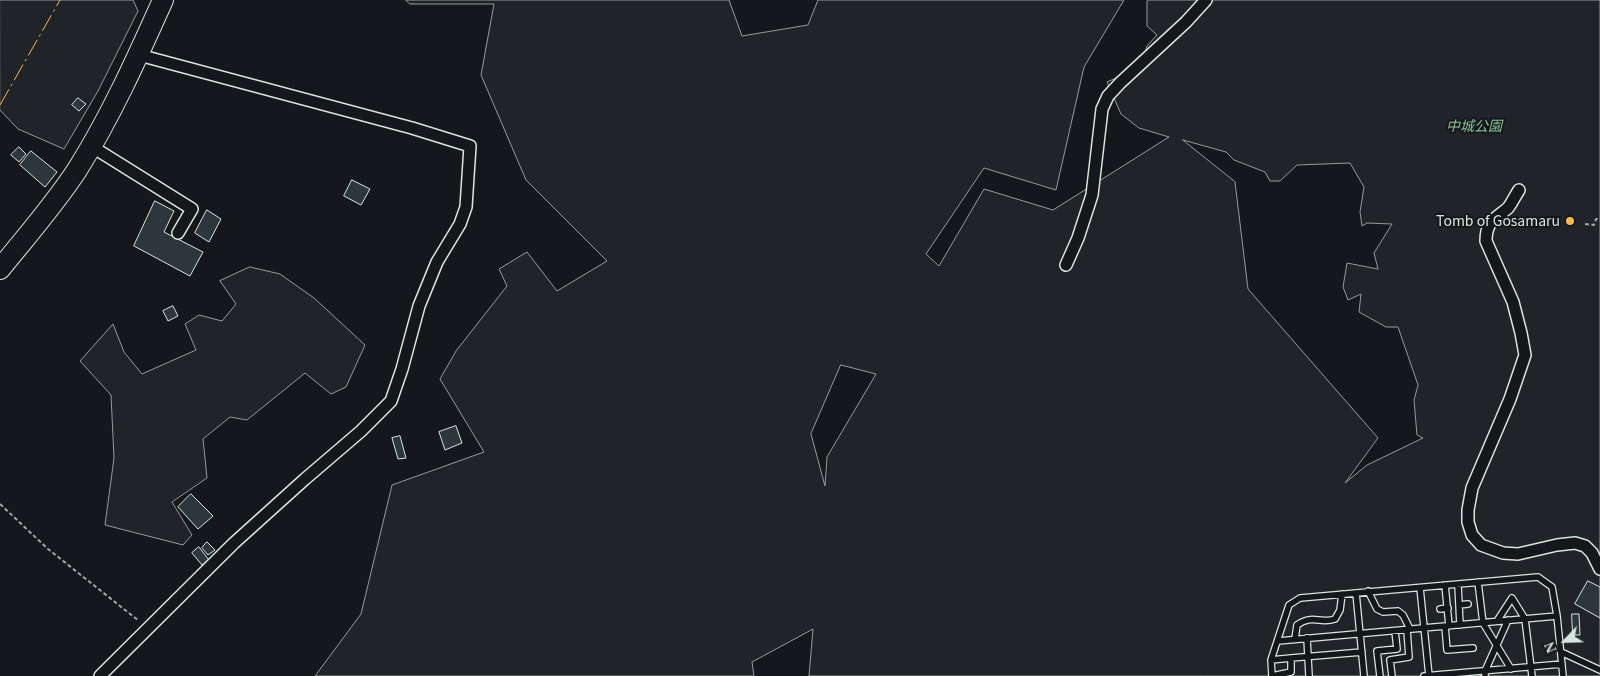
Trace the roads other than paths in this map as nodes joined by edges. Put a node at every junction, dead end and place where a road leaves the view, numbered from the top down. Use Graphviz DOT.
graph roads {
  1 [pos="163,0"];
  2 [pos="1206,0"];
  3 [pos="139,55"];
  4 [pos="90,146"];
  5 [pos="1519,190"];
  6 [pos="178,233"];
  7 [pos="1066,265"];
  8 [pos="0,269"];
  9 [pos="1600,569"];
  10 [pos="1478,582"];
  11 [pos="1445,585"];
  12 [pos="1458,585"];
  13 [pos="1420,588"];
  14 [pos="1368,592"];
  15 [pos="1356,593"];
  16 [pos="1342,594"];
  17 [pos="1468,604"];
  18 [pos="1459,605"];
  19 [pos="1448,608"];
  20 [pos="1440,609"];
  21 [pos="1557,616"];
  22 [pos="1526,619"];
  23 [pos="1508,620"];
  24 [pos="1497,622"];
  25 [pos="1483,623"];
  26 [pos="1460,625"];
  27 [pos="1447,626"];
  28 [pos="1424,628"];
  29 [pos="1409,630"];
  30 [pos="1395,631"];
  31 [pos="1360,634"];
  32 [pos="1307,638"];
  33 [pos="1295,639"];
  34 [pos="1278,641"];
  35 [pos="1496,645"];
  36 [pos="1473,648"];
  37 [pos="1362,652"];
  38 [pos="1561,652"];
  39 [pos="1309,656"];
  40 [pos="1290,658"];
  41 [pos="1271,660"];
  42 [pos="1562,664"];
  43 [pos="1530,667"];
  44 [pos="1511,669"];
  45 [pos="1600,670"];
  46 [pos="1485,674"];
  47 [pos="100,676"];
  48 [pos="1272,676"];
  49 [pos="1310,676"];
  50 [pos="1364,676"];
  51 [pos="1380,676"];
  52 [pos="1392,676"];
  53 [pos="1424,676"];
  54 [pos="1428,676"];
  55 [pos="1532,676"];
  56 [pos="1563,676"];
  1 -- 3 [label="highway"];
  2 -- 7 [label="street"];
  3 -- 4 [label="highway"];
  3 -- 47 [label="street"];
  4 -- 6 [label="street"];
  4 -- 8 [label="highway"];
  5 -- 9 [label="street"];
  10 -- 12 [label="lane"];
  10 -- 21 [label="lane"];
  10 -- 25 [label="lane"];
  11 -- 12 [label="lane"];
  11 -- 13 [label="lane"];
  11 -- 19 [label="lane"];
  12 -- 18 [label="lane"];
  13 -- 14 [label="lane"];
  13 -- 28 [label="lane"];
  14 -- 15 [label="lane"];
  14 -- 29 [label="lane"];
  15 -- 16 [label="lane"];
  15 -- 31 [label="lane"];
  16 -- 33 [label="lane"];
  16 -- 34 [label="lane"];
  17 -- 18 [label="lane"];
  18 -- 26 [label="lane"];
  19 -- 20 [label="lane"];
  19 -- 27 [label="lane"];
  21 -- 22 [label="lane"];
  21 -- 38 [label="lane"];
  22 -- 23 [label="lane"];
  22 -- 24 [label="lane"];
  22 -- 43 [label="lane"];
  23 -- 24 [label="lane"];
  23 -- 35 [label="lane"];
  24 -- 25 [label="lane"];
  25 -- 26 [label="lane"];
  25 -- 35 [label="lane"];
  26 -- 27 [label="lane"];
  27 -- 28 [label="lane"];
  27 -- 36 [label="lane"];
  28 -- 29 [label="lane"];
  28 -- 54 [label="lane"];
  29 -- 30 [label="lane"];
  29 -- 52 [label="lane"];
  30 -- 31 [label="lane"];
  30 -- 51 [label="lane"];
  31 -- 32 [label="lane"];
  31 -- 37 [label="lane"];
  32 -- 33 [label="lane"];
  32 -- 39 [label="lane"];
  33 -- 34 [label="lane"];
  34 -- 41 [label="lane"];
  35 -- 44 [label="lane"];
  35 -- 46 [label="lane"];
  37 -- 39 [label="lane"];
  37 -- 50 [label="lane"];
  38 -- 42 [label="lane"];
  38 -- 45 [label="lane"];
  39 -- 40 [label="lane"];
  39 -- 49 [label="lane"];
  40 -- 41 [label="lane"];
  40 -- 48 [label="lane"];
  41 -- 48 [label="lane"];
  42 -- 43 [label="lane"];
  42 -- 56 [label="lane"];
  43 -- 44 [label="lane"];
  43 -- 55 [label="lane"];
  44 -- 46 [label="lane"];
  46 -- 54 [label="lane"];
  53 -- 54 [label="lane"];
}
